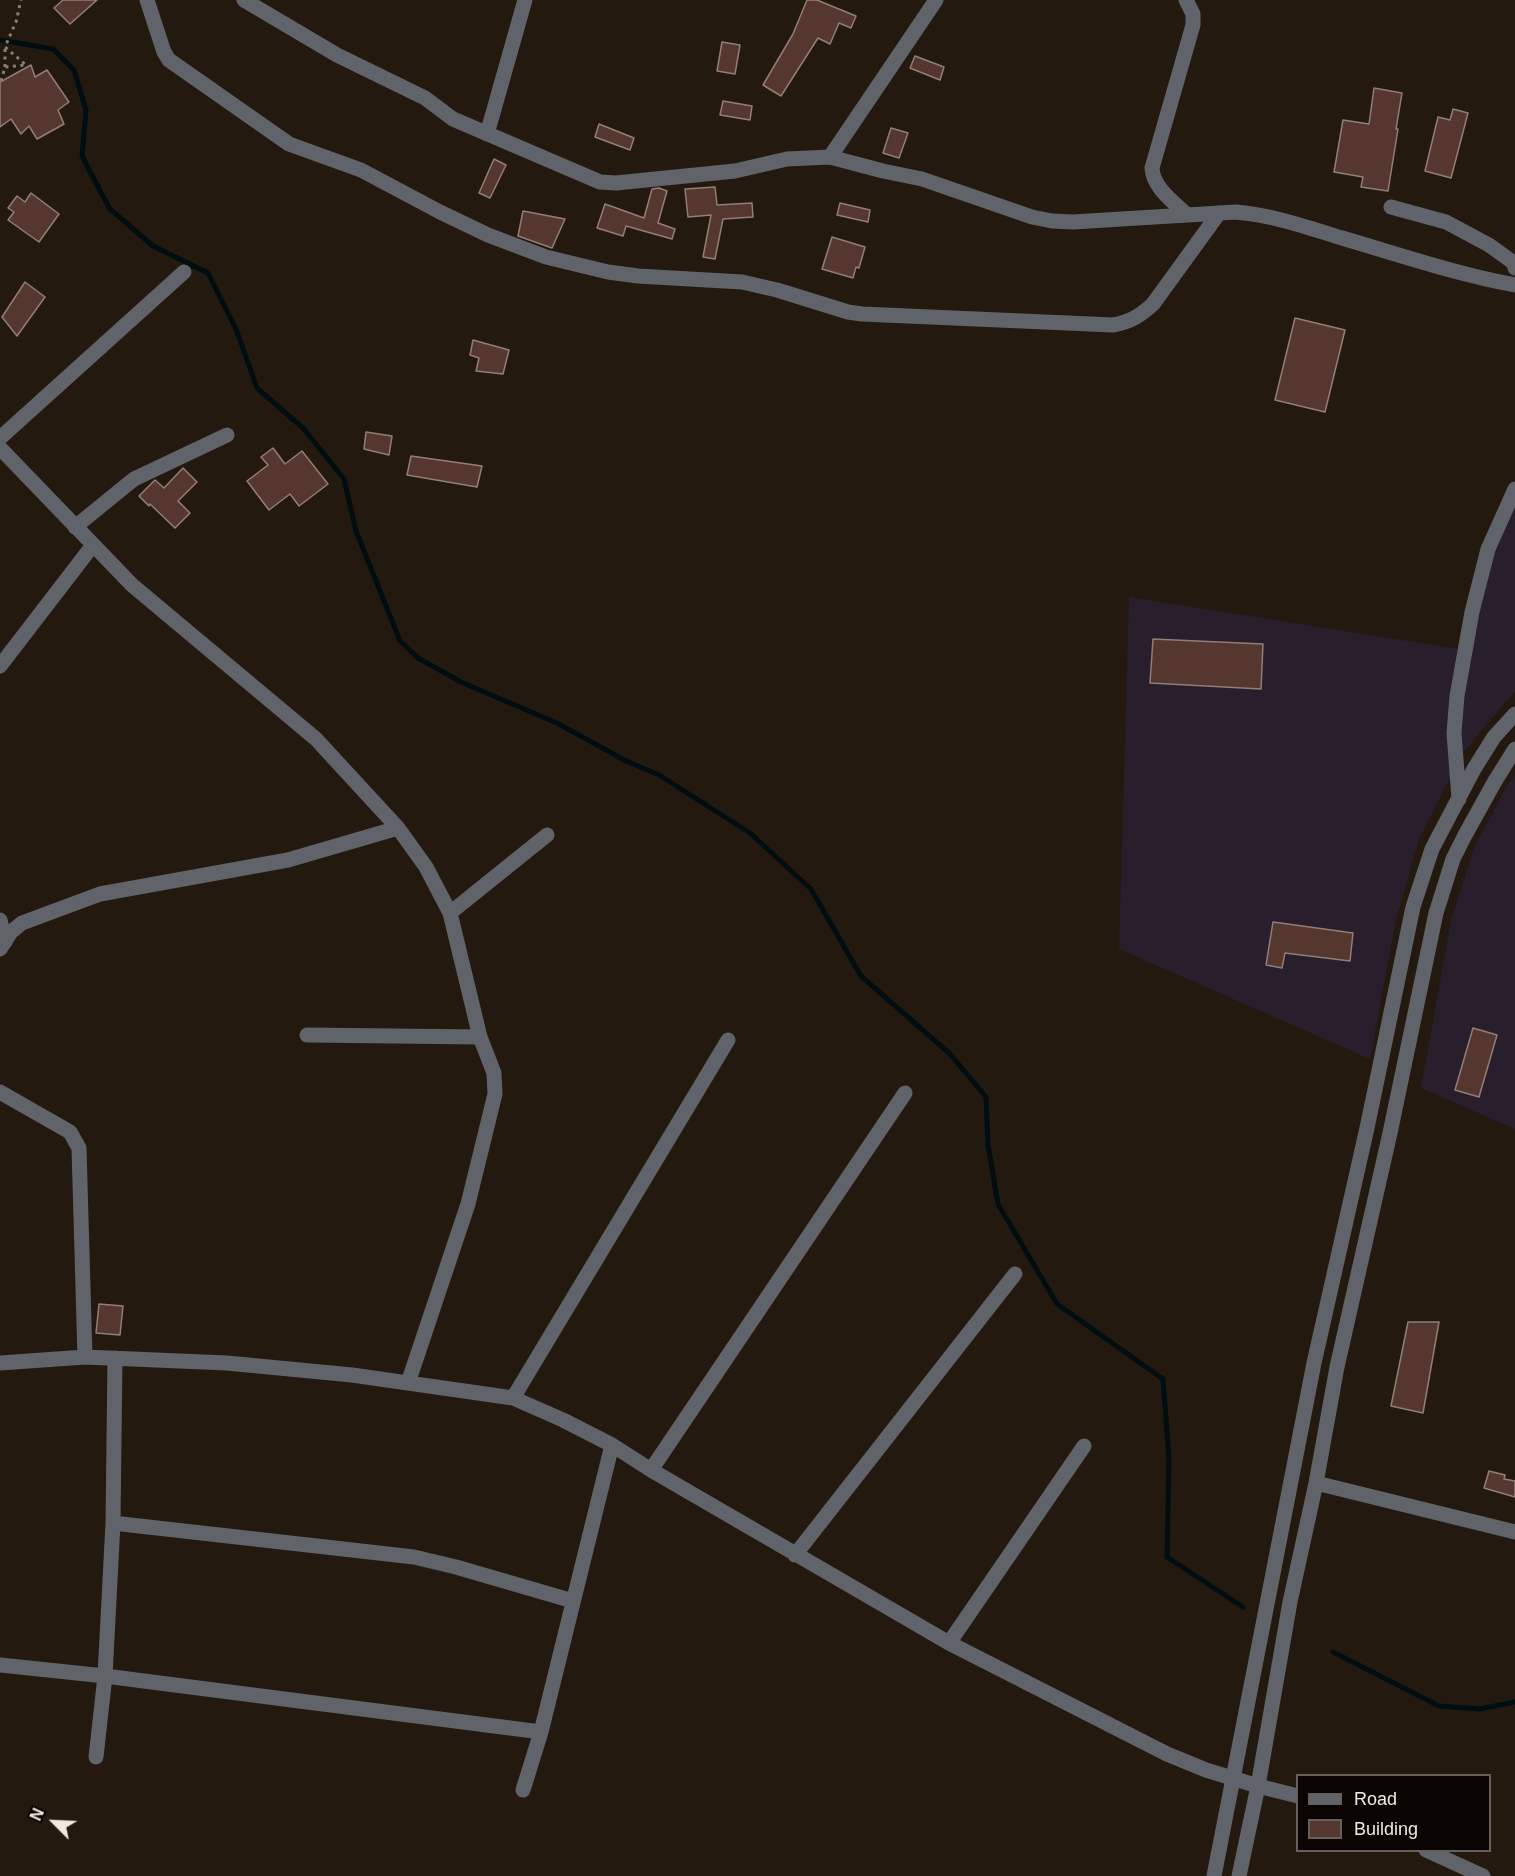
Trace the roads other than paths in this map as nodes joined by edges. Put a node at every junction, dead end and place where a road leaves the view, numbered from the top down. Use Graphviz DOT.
graph roads {
  1 [pos="147,0"];
  2 [pos="244,0"];
  3 [pos="525,0"];
  4 [pos="936,0"];
  5 [pos="1186,0"];
  6 [pos="487,134"];
  7 [pos="830,157"];
  8 [pos="1391,207"];
  9 [pos="1219,213"];
  10 [pos="1187,215"];
  11 [pos="1515,268"];
  12 [pos="184,272"];
  13 [pos="1515,285"];
  14 [pos="227,435"];
  15 [pos="0,438"];
  16 [pos="0,448"];
  17 [pos="1515,489"];
  18 [pos="75,527"];
  19 [pos="93,545"];
  20 [pos="0,666"];
  21 [pos="1515,714"];
  22 [pos="1515,749"];
  23 [pos="1459,799"];
  24 [pos="398,828"];
  25 [pos="547,835"];
  26 [pos="1464,837"];
  27 [pos="450,913"];
  28 [pos="0,920"];
  29 [pos="2,946"];
  30 [pos="308,1035"];
  31 [pos="480,1037"];
  32 [pos="728,1040"];
  33 [pos="0,1092"];
  34 [pos="904,1094"];
  35 [pos="1015,1274"];
  36 [pos="85,1357"];
  37 [pos="115,1358"];
  38 [pos="0,1363"];
  39 [pos="408,1383"];
  40 [pos="513,1398"];
  41 [pos="612,1445"];
  42 [pos="1084,1446"];
  43 [pos="651,1470"];
  44 [pos="1316,1483"];
  45 [pos="113,1523"];
  46 [pos="1515,1532"];
  47 [pos="795,1555"];
  48 [pos="573,1601"];
  49 [pos="949,1643"];
  50 [pos="0,1665"];
  51 [pos="105,1676"];
  52 [pos="541,1732"];
  53 [pos="96,1757"];
  54 [pos="1233,1778"];
  55 [pos="1258,1786"];
  56 [pos="523,1790"];
  57 [pos="1296,1796"];
  58 [pos="1428,1852"];
  59 [pos="1214,1876"];
  60 [pos="1239,1876"];
  61 [pos="1483,1876"];
  1 -- 9 [label="street"];
  2 -- 6 [label="street"];
  3 -- 6 [label="street"];
  4 -- 7 [label="street"];
  5 -- 10 [label="street"];
  6 -- 7 [label="street"];
  7 -- 10 [label="street"];
  8 -- 11 [label="street"];
  9 -- 10 [label="street"];
  9 -- 13 [label="street"];
  12 -- 15 [label="street"];
  14 -- 18 [label="street"];
  16 -- 18 [label="street"];
  17 -- 23 [label="street"];
  18 -- 19 [label="street"];
  19 -- 20 [label="street"];
  19 -- 24 [label="street"];
  21 -- 23 [label="street"];
  22 -- 26 [label="street"];
  23 -- 26 [label="street"];
  23 -- 54 [label="street"];
  24 -- 27 [label="street"];
  24 -- 29 [label="street"];
  25 -- 27 [label="street"];
  26 -- 44 [label="street"];
  27 -- 31 [label="street"];
  28 -- 29 [label="street"];
  30 -- 31 [label="street"];
  31 -- 39 [label="street"];
  32 -- 40 [label="street"];
  33 -- 36 [label="street"];
  34 -- 43 [label="street"];
  35 -- 47 [label="street"];
  36 -- 37 [label="street"];
  36 -- 38 [label="street"];
  37 -- 39 [label="street"];
  37 -- 45 [label="street"];
  39 -- 40 [label="street"];
  40 -- 41 [label="street"];
  41 -- 43 [label="street"];
  41 -- 48 [label="street"];
  42 -- 49 [label="street"];
  43 -- 47 [label="street"];
  44 -- 46 [label="street"];
  44 -- 55 [label="street"];
  45 -- 48 [label="street"];
  45 -- 51 [label="street"];
  47 -- 49 [label="street"];
  48 -- 52 [label="street"];
  49 -- 54 [label="street"];
  50 -- 51 [label="street"];
  51 -- 52 [label="street"];
  51 -- 53 [label="street"];
  52 -- 56 [label="street"];
  54 -- 55 [label="street"];
  54 -- 59 [label="street"];
  55 -- 57 [label="street"];
  55 -- 60 [label="street"];
  58 -- 61 [label="street"];
}
